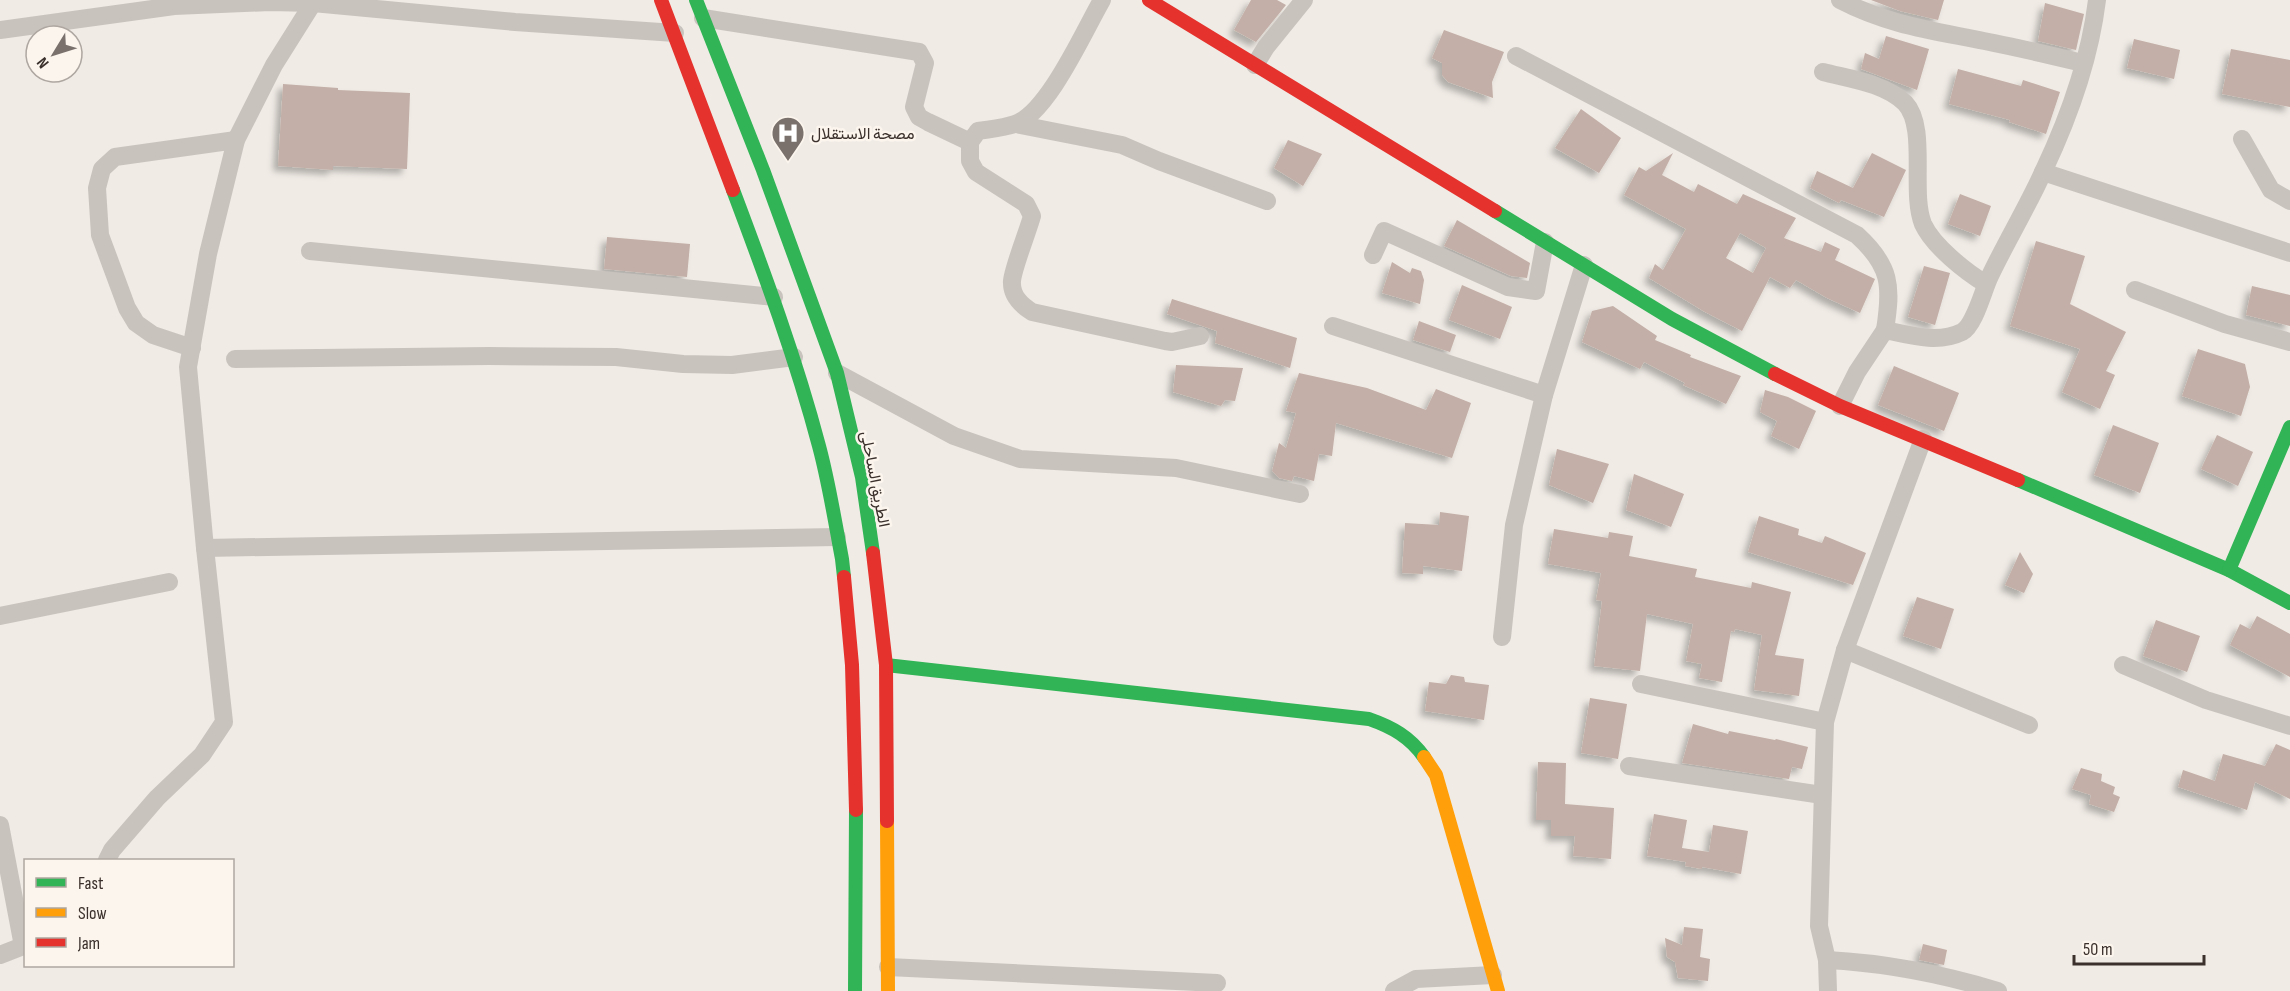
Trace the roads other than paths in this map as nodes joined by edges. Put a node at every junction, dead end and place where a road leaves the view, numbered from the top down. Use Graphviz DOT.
graph roads {
  1 [pos="662,0"];
  2 [pos="696,0"];
  3 [pos="1102,0"];
  4 [pos="1149,0"];
  5 [pos="1304,0"];
  6 [pos="1840,0"];
  7 [pos="2096,0"];
  8 [pos="288,1"];
  9 [pos="313,3"];
  10 [pos="703,18"];
  11 [pos="0,30"];
  12 [pos="675,33"];
  13 [pos="1515,56"];
  14 [pos="2083,63"];
  15 [pos="1255,65"];
  16 [pos="1823,72"];
  17 [pos="1016,124"];
  18 [pos="2242,139"];
  19 [pos="236,140"];
  20 [pos="970,142"];
  21 [pos="2043,172"];
  22 [pos="1267,201"];
  23 [pos="2290,201"];
  24 [pos="1545,242"];
  25 [pos="310,251"];
  26 [pos="2290,253"];
  27 [pos="1373,255"];
  28 [pos="1584,265"];
  29 [pos="1986,284"];
  30 [pos="2135,290"];
  31 [pos="774,297"];
  32 [pos="1333,326"];
  33 [pos="1886,330"];
  34 [pos="1200,336"];
  35 [pos="2290,342"];
  36 [pos="192,348"];
  37 [pos="794,357"];
  38 [pos="235,359"];
  39 [pos="837,373"];
  40 [pos="1544,395"];
  41 [pos="1840,406"];
  42 [pos="2290,427"];
  43 [pos="1923,439"];
  44 [pos="1300,494"];
  45 [pos="837,537"];
  46 [pos="204,548"];
  47 [pos="2229,570"];
  48 [pos="169,582"];
  49 [pos="2290,603"];
  50 [pos="0,616"];
  51 [pos="1502,637"];
  52 [pos="1845,650"];
  53 [pos="886,665"];
  54 [pos="2123,665"];
  55 [pos="1641,684"];
  56 [pos="1825,722"];
  57 [pos="2029,725"];
  58 [pos="2290,726"];
  59 [pos="1629,766"];
  60 [pos="1822,795"];
  61 [pos="0,825"];
  62 [pos="108,859"];
  63 [pos="0,955"];
  64 [pos="1827,960"];
  65 [pos="888,967"];
  66 [pos="1217,983"];
  67 [pos="1496,983"];
  68 [pos="855,991"];
  69 [pos="888,991"];
  70 [pos="1394,991"];
  71 [pos="1828,991"];
  72 [pos="1998,991"];
  1 -- 12 [label="main road"];
  2 -- 10 [label="main road, الطريق الساحلى"];
  3 -- 17 [label="street"];
  4 -- 15 [label="main road"];
  5 -- 15 [label="street"];
  6 -- 14 [label="street"];
  7 -- 14 [label="street"];
  8 -- 9 [label="street"];
  8 -- 11 [label="street"];
  9 -- 12 [label="street"];
  9 -- 19 [label="street"];
  10 -- 20 [label="street"];
  10 -- 39 [label="main road, الطريق الساحلى"];
  12 -- 31 [label="main road"];
  13 -- 33 [label="street"];
  14 -- 21 [label="street"];
  15 -- 24 [label="main road"];
  16 -- 29 [label="street"];
  17 -- 20 [label="street"];
  17 -- 22 [label="street"];
  18 -- 23 [label="street"];
  19 -- 36 [label="street"];
  19 -- 36 [label="street"];
  20 -- 34 [label="street"];
  21 -- 26 [label="street"];
  21 -- 29 [label="street"];
  24 -- 27 [label="street"];
  24 -- 28 [label="main road"];
  25 -- 31 [label="street"];
  28 -- 40 [label="street"];
  28 -- 41 [label="main road"];
  29 -- 33 [label="street"];
  30 -- 35 [label="street"];
  31 -- 37 [label="main road"];
  32 -- 40 [label="street"];
  33 -- 41 [label="street"];
  36 -- 46 [label="street"];
  37 -- 38 [label="street"];
  37 -- 45 [label="main road"];
  39 -- 44 [label="street"];
  39 -- 53 [label="main road, الطريق الساحلى"];
  40 -- 51 [label="street"];
  41 -- 43 [label="main road"];
  42 -- 47 [label="main road"];
  43 -- 47 [label="main road"];
  43 -- 52 [label="street"];
  45 -- 46 [label="street"];
  45 -- 68 [label="main road"];
  46 -- 62 [label="street"];
  47 -- 49 [label="main road"];
  48 -- 50 [label="street"];
  52 -- 56 [label="street"];
  52 -- 57 [label="street"];
  53 -- 65 [label="main road, الطريق الساحلى"];
  53 -- 67 [label="main road"];
  54 -- 58 [label="street"];
  55 -- 56 [label="street"];
  56 -- 60 [label="street"];
  59 -- 60 [label="street"];
  60 -- 64 [label="street"];
  61 -- 63 [label="street"];
  64 -- 71 [label="street"];
  64 -- 72 [label="street"];
  65 -- 66 [label="street"];
  65 -- 69 [label="main road, الطريق الساحلى"];
  67 -- 70 [label="street"];
}
